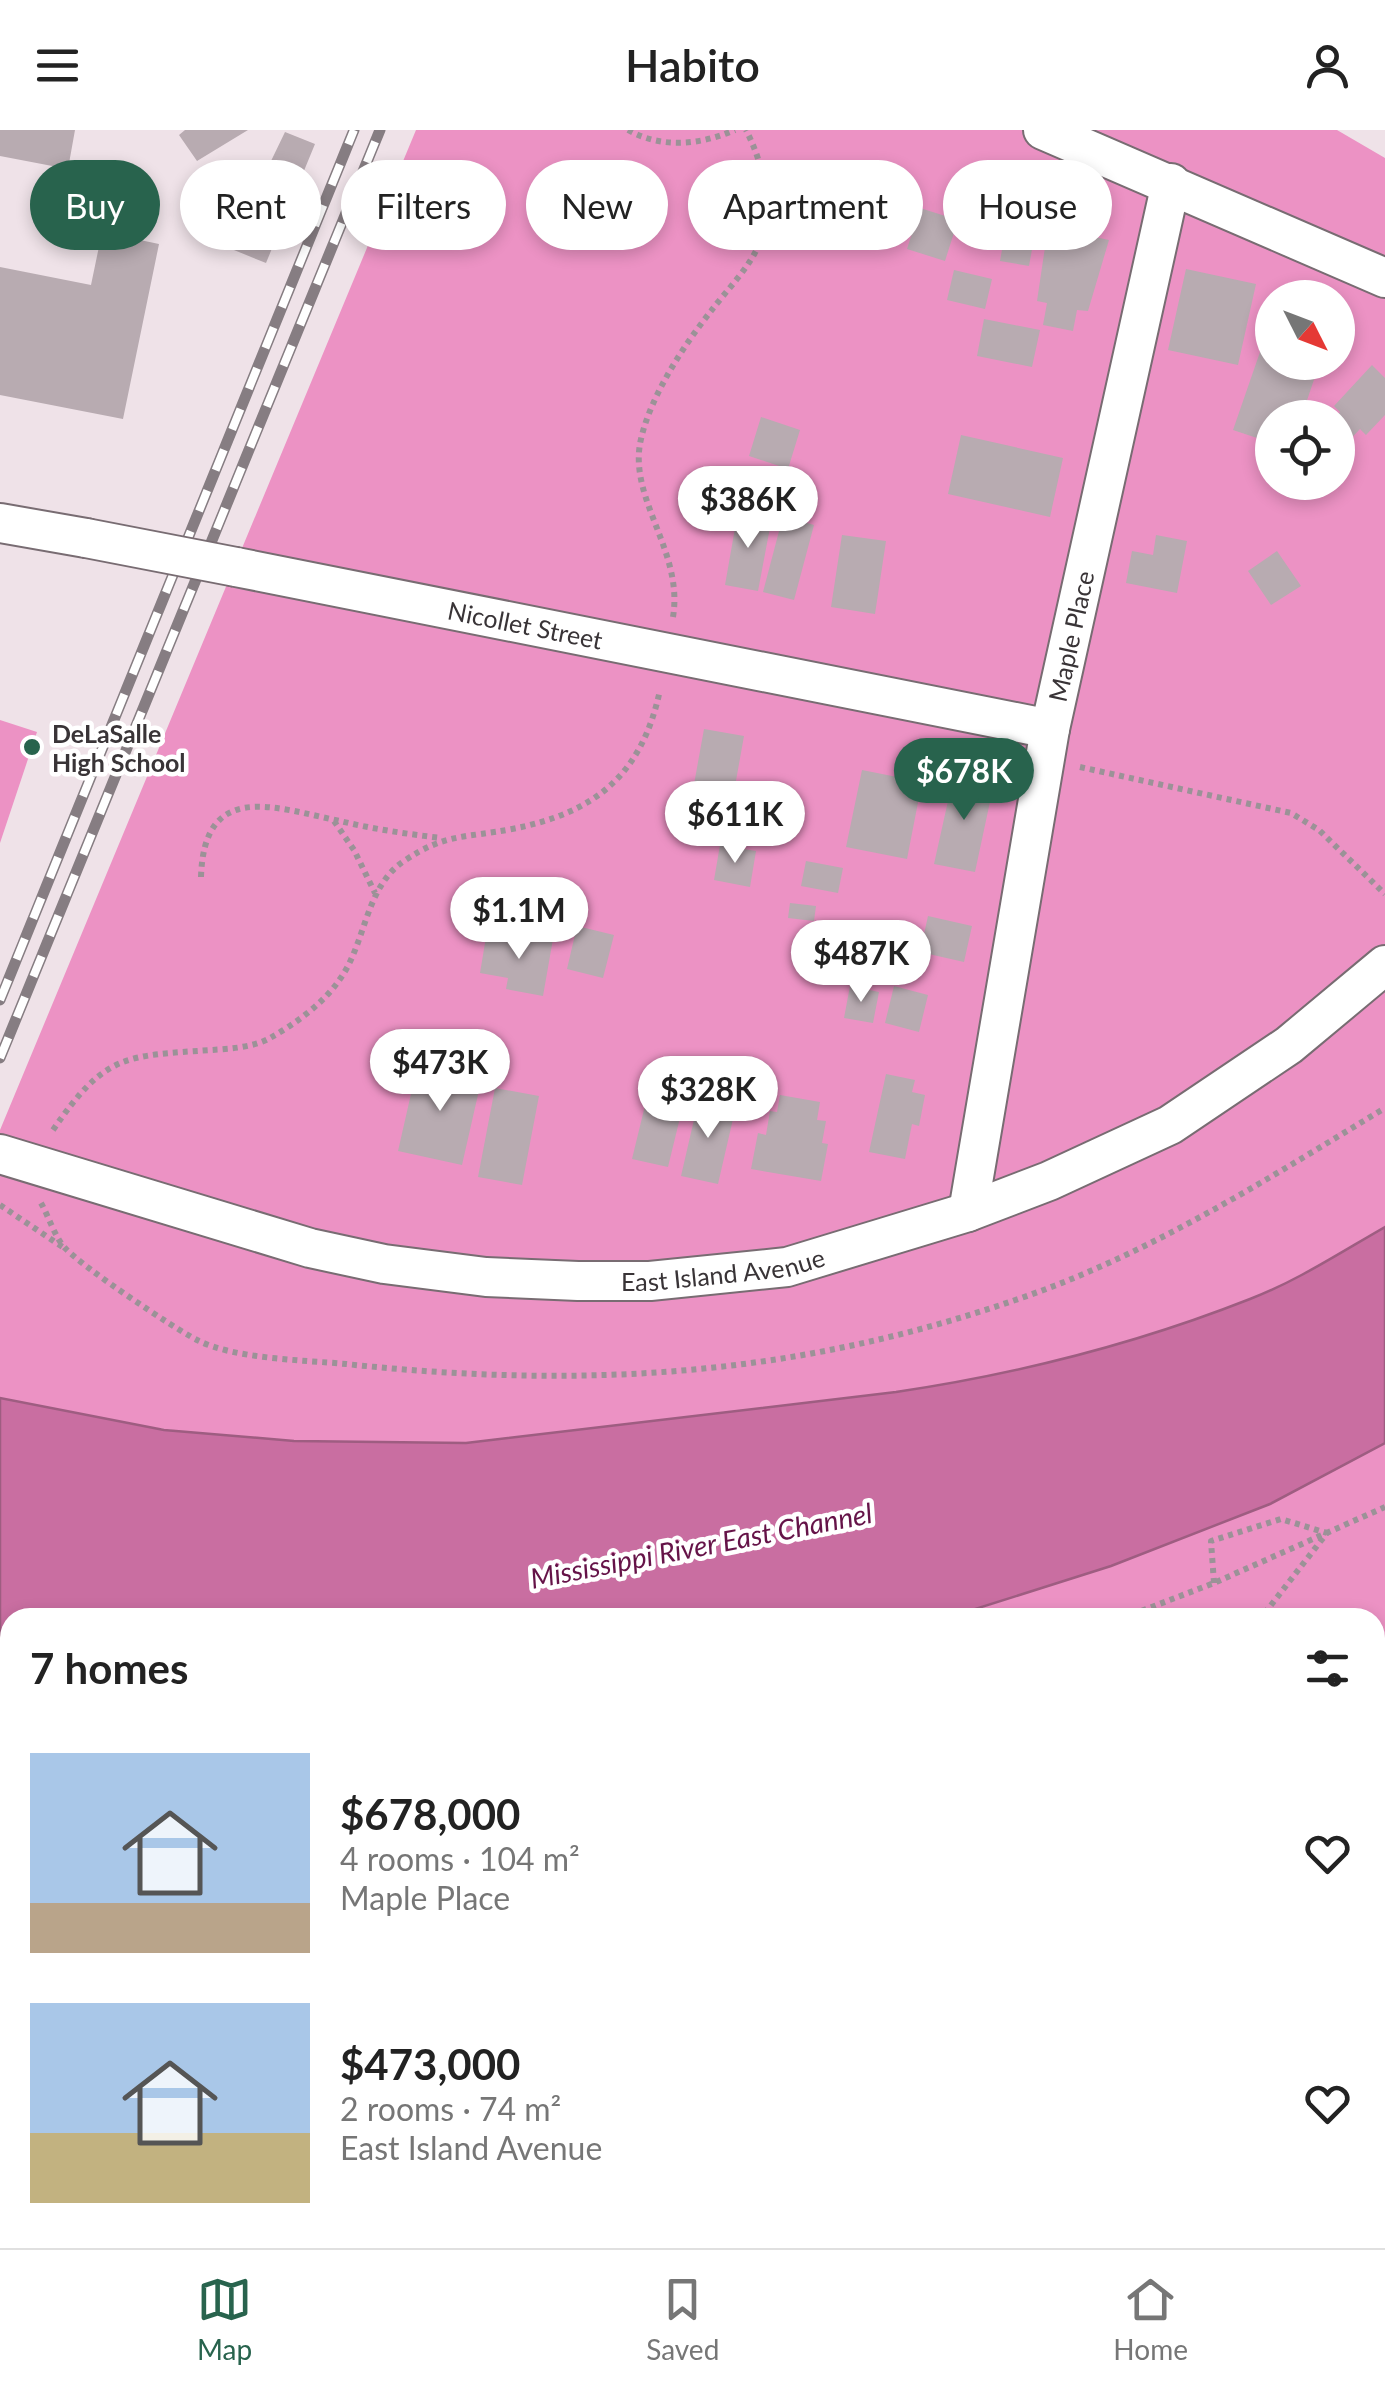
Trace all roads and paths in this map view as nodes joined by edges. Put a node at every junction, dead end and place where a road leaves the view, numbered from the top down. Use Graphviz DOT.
graph roads {
  1 [pos="628,130"];
  2 [pos="735,130"];
  3 [pos="746,130"];
  4 [pos="1044,130"];
  5 [pos="1171,183"];
  6 [pos="1385,278"];
  7 [pos="0,523"];
  8 [pos="673,617"];
  9 [pos="660,690"];
  10 [pos="1050,729"];
  11 [pos="1074,766"];
  12 [pos="333,820"];
  13 [pos="442,838"];
  14 [pos="201,876"];
  15 [pos="376,893"];
  16 [pos="1385,894"];
  17 [pos="1385,965"];
  18 [pos="53,1130"];
  19 [pos="0,1154"];
  20 [pos="0,1205"];
  21 [pos="968,1212"];
  22 [pos="66,1248"];
  23 [pos="1385,1507"];
  24 [pos="1327,1533"];
  25 [pos="1214,1583"];
  26 [pos="1149,1608"];
  27 [pos="1270,1608"];
  1 -- 2 [label="path"];
  3 -- 8 [label="path"];
  4 -- 5 [label="street"];
  5 -- 6 [label="street"];
  5 -- 10 [label="street, Maple Place"];
  7 -- 10 [label="street, Nicollet Street, bridge"];
  9 -- 13 [label="path"];
  10 -- 21 [label="street, Maple Place"];
  11 -- 16 [label="path"];
  12 -- 13 [label="path"];
  12 -- 14 [label="path"];
  12 -- 15 [label="path"];
  13 -- 15 [label="path"];
  15 -- 18 [label="path"];
  17 -- 21 [label="street, East Island Avenue"];
  19 -- 21 [label="street, East Island Avenue"];
  20 -- 22 [label="path"];
  23 -- 24 [label="path"];
  24 -- 25 [label="path"];
  24 -- 25 [label="path"];
  24 -- 27 [label="path"];
  25 -- 26 [label="path"];
}
